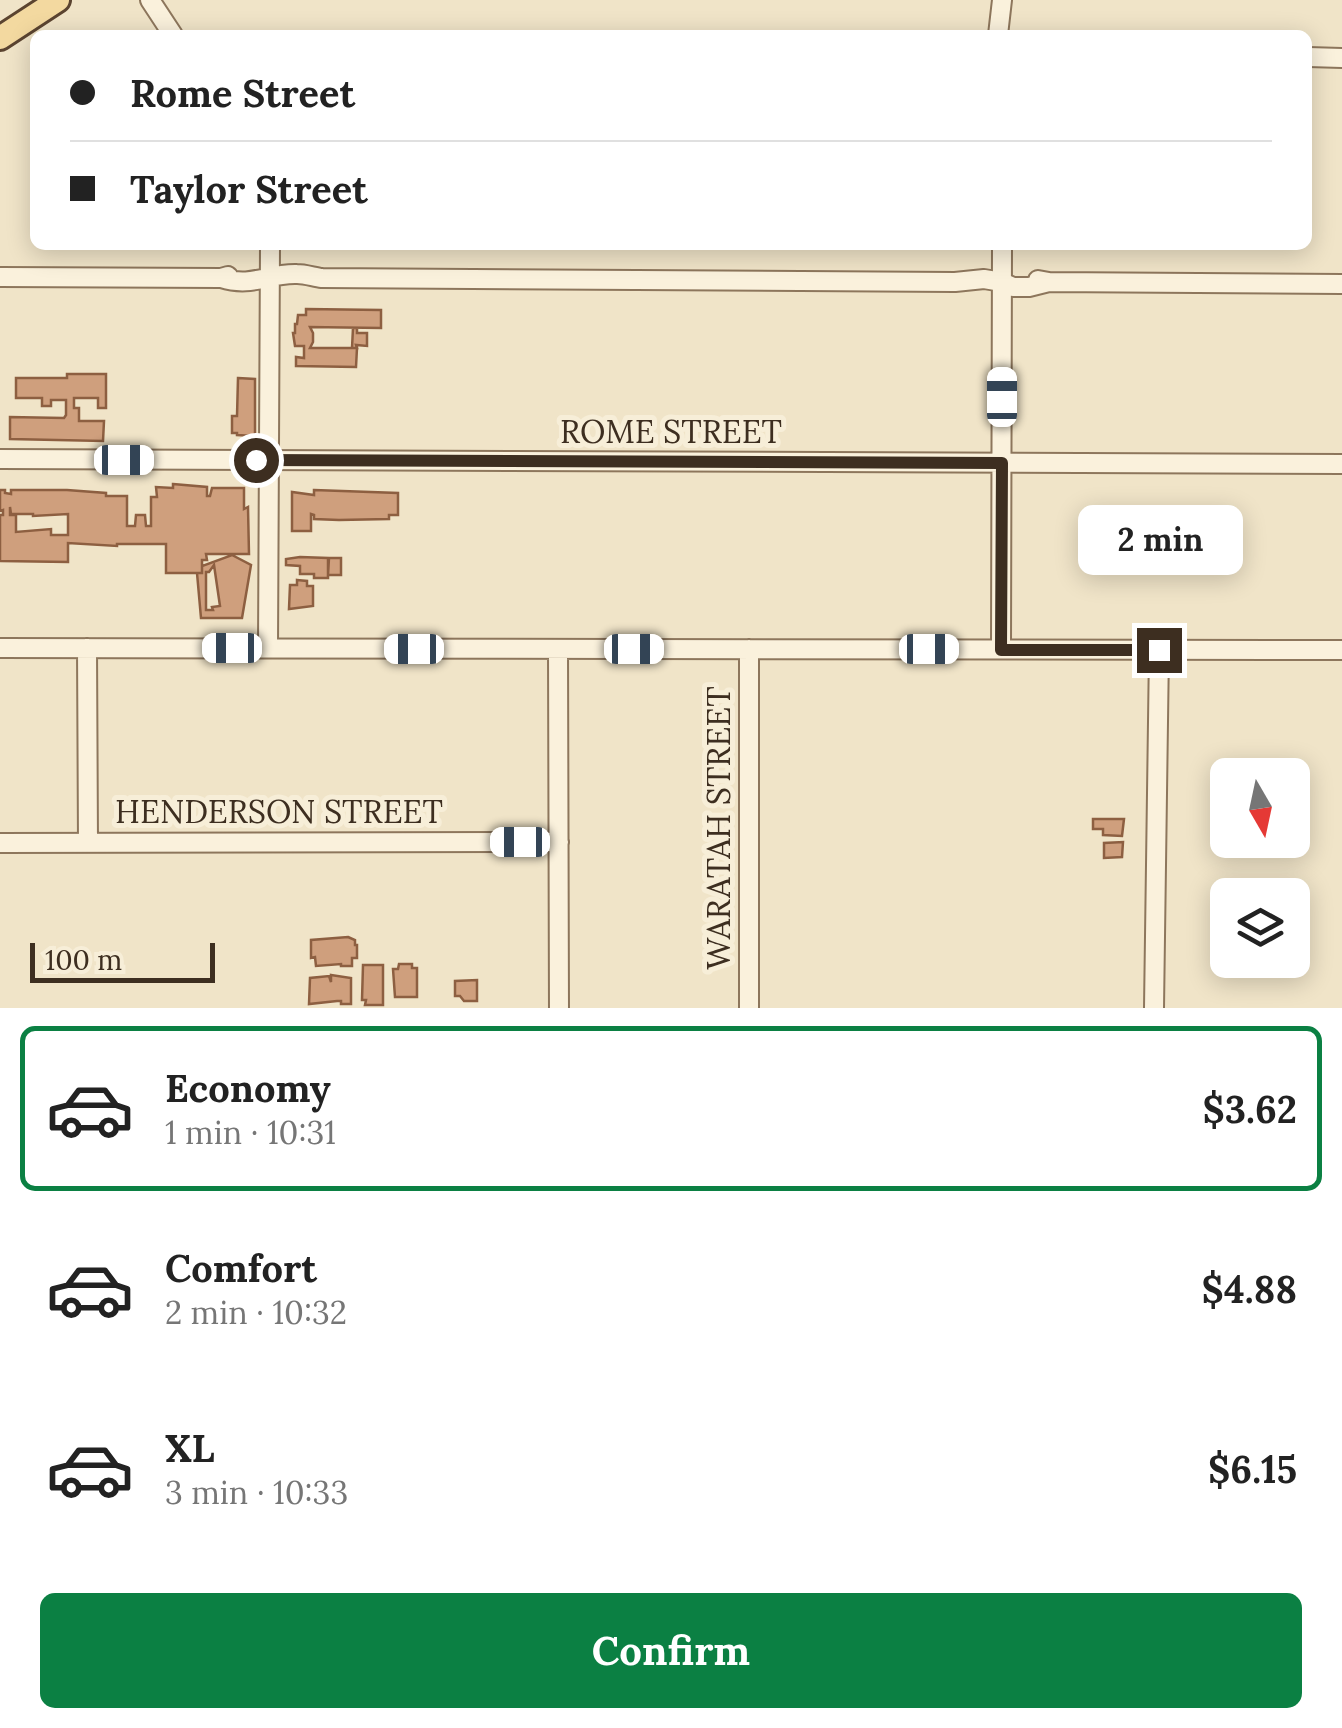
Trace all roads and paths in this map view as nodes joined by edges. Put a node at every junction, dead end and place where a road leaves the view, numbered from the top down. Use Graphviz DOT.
graph roads {
  1 [pos="58,0"];
  2 [pos="150,0"];
  3 [pos="1004,0"];
  4 [pos="170,30"];
  5 [pos="999,30"];
  6 [pos="1007,30"];
  7 [pos="0,38"];
  8 [pos="1312,58"];
  9 [pos="1342,58"];
  10 [pos="270,250"];
  11 [pos="1002,250"];
  12 [pos="0,277"];
  13 [pos="270,278"];
  14 [pos="1002,282"];
  15 [pos="1342,284"];
  16 [pos="0,459"];
  17 [pos="269,460"];
  18 [pos="1002,463"];
  19 [pos="1342,464"];
  20 [pos="0,648"];
  21 [pos="87,648"];
  22 [pos="268,648"];
  23 [pos="748,648"];
  24 [pos="558,649"];
  25 [pos="1001,650"];
  26 [pos="1159,650"];
  27 [pos="1342,650"];
  28 [pos="88,842"];
  29 [pos="559,842"];
  30 [pos="0,843"];
  31 [pos="560,1008"];
  32 [pos="749,1008"];
  33 [pos="1154,1008"];
  1 -- 7 [label="main road"];
  2 -- 4 [label="street"];
  3 -- 5 [label="street"];
  3 -- 6 [label="street"];
  8 -- 9 [label="street"];
  10 -- 13 [label="street"];
  11 -- 14 [label="street"];
  12 -- 13 [label="street"];
  13 -- 14 [label="street"];
  13 -- 17 [label="street"];
  14 -- 15 [label="street"];
  14 -- 18 [label="street"];
  16 -- 17 [label="street, ROME STREET"];
  17 -- 18 [label="street, ROME STREET"];
  17 -- 22 [label="street"];
  18 -- 19 [label="street, ROME STREET"];
  18 -- 25 [label="street"];
  20 -- 21 [label="street"];
  21 -- 22 [label="street"];
  21 -- 28 [label="street"];
  22 -- 24 [label="street"];
  23 -- 24 [label="street"];
  23 -- 25 [label="street"];
  23 -- 32 [label="street, WARATAH STREET"];
  24 -- 29 [label="street"];
  25 -- 26 [label="street"];
  26 -- 27 [label="street"];
  26 -- 33 [label="street"];
  28 -- 29 [label="street, HENDERSON STREET"];
  28 -- 30 [label="street, HENDERSON STREET"];
  29 -- 31 [label="street"];
}
